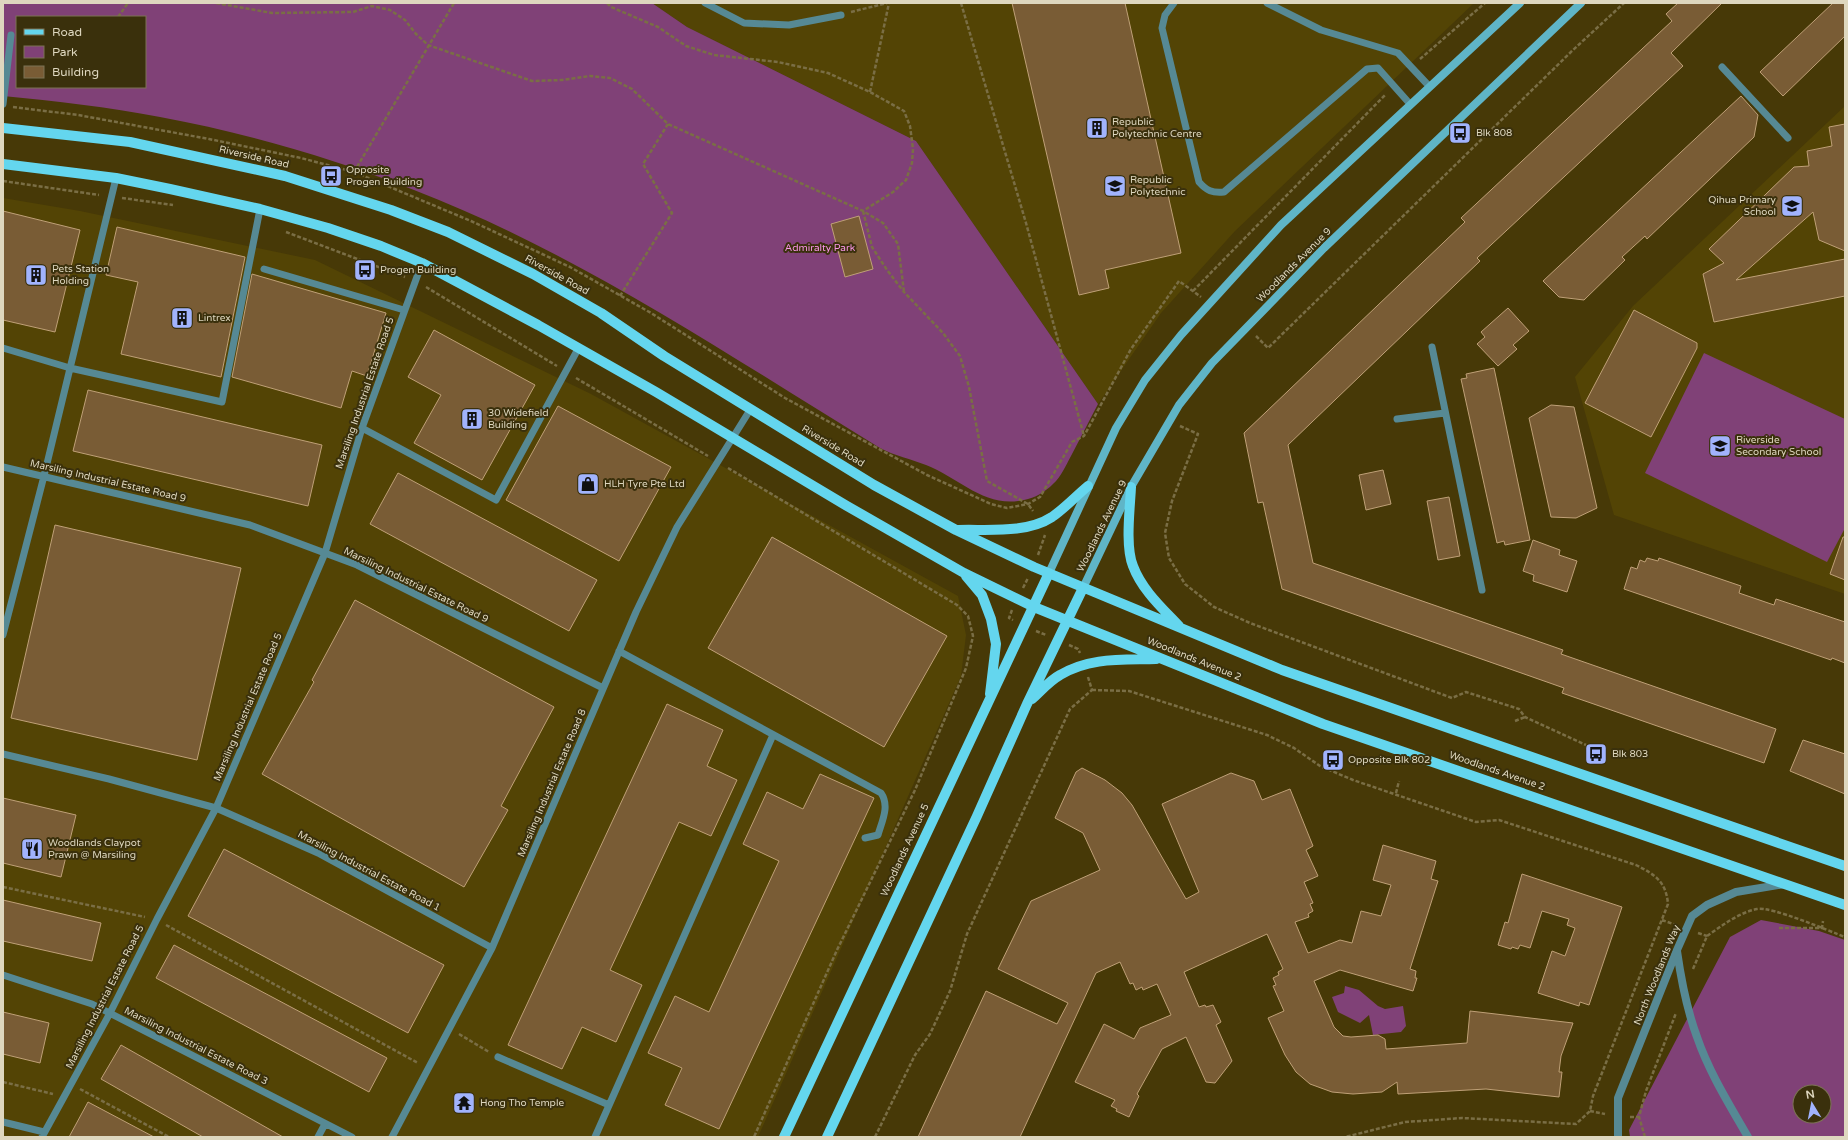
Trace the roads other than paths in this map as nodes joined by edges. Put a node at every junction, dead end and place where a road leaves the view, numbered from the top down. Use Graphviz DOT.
graph roads {
  1 [pos="705,3"];
  2 [pos="1174,3"];
  3 [pos="1267,3"];
  4 [pos="1520,3"];
  5 [pos="1581,3"];
  6 [pos="841,15"];
  7 [pos="11,35"];
  8 [pos="1722,67"];
  9 [pos="1429,86"];
  10 [pos="3,104"];
  11 [pos="1410,104"];
  12 [pos="3,128"];
  13 [pos="1788,138"];
  14 [pos="3,164"];
  15 [pos="116,178"];
  16 [pos="260,208"];
  17 [pos="422,263"];
  18 [pos="264,269"];
  19 [pos="404,310"];
  20 [pos="1432,347"];
  21 [pos="3,348"];
  22 [pos="578,349"];
  23 [pos="70,368"];
  24 [pos="750,410"];
  25 [pos="1445,413"];
  26 [pos="1397,419"];
  27 [pos="362,428"];
  28 [pos="732,437"];
  29 [pos="3,467"];
  30 [pos="44,476"];
  31 [pos="1088,486"];
  32 [pos="1131,487"];
  33 [pos="956,530"];
  34 [pos="325,553"];
  35 [pos="964,573"];
  36 [pos="1049,573"];
  37 [pos="1083,588"];
  38 [pos="1482,590"];
  39 [pos="1034,607"];
  40 [pos="1067,622"];
  41 [pos="1182,630"];
  42 [pos="3,635"];
  43 [pos="619,651"];
  44 [pos="1162,659"];
  45 [pos="603,688"];
  46 [pos="989,704"];
  47 [pos="1027,704"];
  48 [pos="773,735"];
  49 [pos="3,754"];
  50 [pos="216,808"];
  51 [pos="865,838"];
  52 [pos="1845,866"];
  53 [pos="1785,884"];
  54 [pos="1845,905"];
  55 [pos="492,948"];
  56 [pos="1677,950"];
  57 [pos="3,975"];
  58 [pos="110,1013"];
  59 [pos="498,1057"];
  60 [pos="609,1105"];
  61 [pos="3,1122"];
  62 [pos="325,1124"];
  63 [pos="43,1134"];
  64 [pos="318,1137"];
  65 [pos="352,1137"];
  66 [pos="392,1137"];
  67 [pos="595,1137"];
  68 [pos="784,1137"];
  69 [pos="827,1137"];
  70 [pos="1618,1137"];
  71 [pos="1748,1137"];
  1 -- 6 [label="lane"];
  2 -- 11 [label="lane"];
  3 -- 9 [label="lane"];
  4 -- 9 [label="main road"];
  5 -- 32 [label="main road, Woodlands Avenue 9"];
  7 -- 10 [label="lane"];
  8 -- 13 [label="lane"];
  9 -- 11 [label="main road"];
  11 -- 31 [label="main road"];
  12 -- 24 [label="main road, Riverside Road"];
  14 -- 15 [label="main road"];
  15 -- 16 [label="main road"];
  15 -- 23 [label="lane"];
  16 -- 17 [label="main road"];
  16 -- 23 [label="lane"];
  17 -- 19 [label="lane, Marsiling Industrial Estate Road 5"];
  17 -- 22 [label="main road"];
  18 -- 19 [label="lane"];
  19 -- 27 [label="lane, Marsiling Industrial Estate Road 5"];
  20 -- 25 [label="lane"];
  21 -- 23 [label="lane"];
  22 -- 27 [label="lane"];
  22 -- 28 [label="main road"];
  23 -- 30 [label="lane"];
  24 -- 28 [label="lane, Marsiling Industrial Estate Road 8"];
  24 -- 33 [label="main road, Riverside Road"];
  25 -- 26 [label="lane"];
  25 -- 38 [label="lane"];
  27 -- 34 [label="lane, Marsiling Industrial Estate Road 5"];
  28 -- 35 [label="main road"];
  28 -- 43 [label="lane, Marsiling Industrial Estate Road 8"];
  29 -- 30 [label="lane, Marsiling Industrial Estate Road 9"];
  30 -- 34 [label="lane, Marsiling Industrial Estate Road 9"];
  30 -- 42 [label="lane"];
  31 -- 33 [label="main road"];
  31 -- 36 [label="main road"];
  32 -- 37 [label="main road, Woodlands Avenue 9"];
  32 -- 41 [label="main road"];
  33 -- 36 [label="main road, Riverside Road"];
  34 -- 45 [label="lane, Marsiling Industrial Estate Road 9"];
  34 -- 50 [label="lane, Marsiling Industrial Estate Road 5"];
  35 -- 39 [label="main road"];
  35 -- 46 [label="main road"];
  36 -- 37 [label="main road"];
  36 -- 39 [label="main road, Woodlands Avenue 5"];
  37 -- 40 [label="main road"];
  37 -- 41 [label="main road"];
  39 -- 40 [label="main road, Woodlands Avenue 2"];
  39 -- 46 [label="main road, Woodlands Avenue 5"];
  40 -- 44 [label="main road, Woodlands Avenue 2"];
  40 -- 47 [label="main road"];
  41 -- 52 [label="main road"];
  43 -- 45 [label="lane, Marsiling Industrial Estate Road 8"];
  43 -- 48 [label="lane"];
  44 -- 47 [label="main road"];
  44 -- 53 [label="main road, Woodlands Avenue 2"];
  45 -- 55 [label="lane, Marsiling Industrial Estate Road 8"];
  46 -- 68 [label="main road, Woodlands Avenue 5"];
  47 -- 69 [label="main road"];
  48 -- 51 [label="lane"];
  48 -- 60 [label="lane"];
  49 -- 50 [label="lane, Marsiling Industrial Estate Road 1"];
  50 -- 55 [label="lane, Marsiling Industrial Estate Road 1"];
  50 -- 58 [label="lane, Marsiling Industrial Estate Road 5"];
  53 -- 54 [label="main road, Woodlands Avenue 2"];
  53 -- 56 [label="street, North Woodlands Way"];
  55 -- 66 [label="lane, Marsiling Industrial Estate Road 8"];
  56 -- 70 [label="street, North Woodlands Way"];
  56 -- 71 [label="street"];
  57 -- 58 [label="lane, Marsiling Industrial Estate Road 3"];
  58 -- 62 [label="lane, Marsiling Industrial Estate Road 3"];
  58 -- 63 [label="lane, Marsiling Industrial Estate Road 5"];
  59 -- 60 [label="lane"];
  60 -- 67 [label="lane"];
  61 -- 63 [label="lane"];
  62 -- 64 [label="lane"];
  62 -- 65 [label="lane, Marsiling Industrial Estate Road 3"];
}
